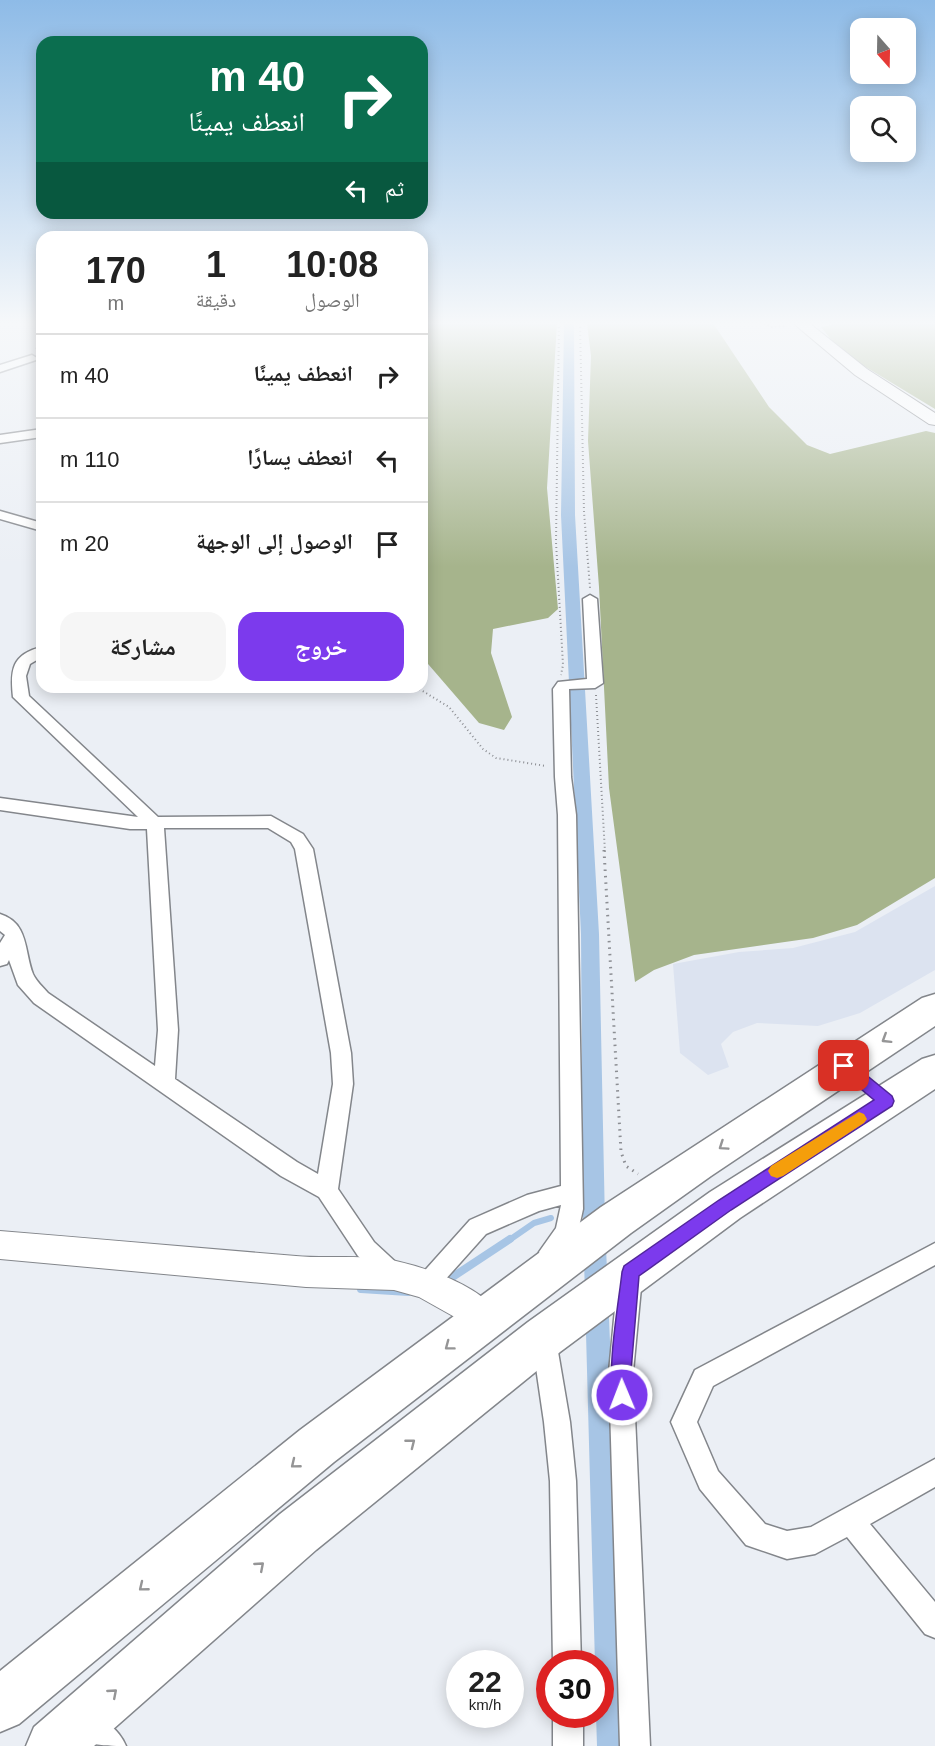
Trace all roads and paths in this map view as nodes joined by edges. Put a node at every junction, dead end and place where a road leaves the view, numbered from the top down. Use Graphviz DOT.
graph roads {
  1 [pos="558,404"];
  2 [pos="582,404"];
  3 [pos="911,404"];
  4 [pos="935,420"];
  5 [pos="36,434"];
  6 [pos="0,439"];
  7 [pos="0,515"];
  8 [pos="36,526"];
  9 [pos="590,599"];
  10 [pos="36,654"];
  11 [pos="577,685"];
  12 [pos="426,693"];
  13 [pos="563,777"];
  14 [pos="0,804"];
  15 [pos="155,824"];
  16 [pos="7,928"];
  17 [pos="0,959"];
  18 [pos="935,1008"];
  19 [pos="844,1066"];
  20 [pos="935,1070"];
  21 [pos="164,1082"];
  22 [pos="886,1101"];
  23 [pos="668,1184"];
  24 [pos="327,1190"];
  25 [pos="571,1192"];
  26 [pos="0,1245"];
  27 [pos="935,1253"];
  28 [pos="394,1275"];
  29 [pos="621,1279"];
  30 [pos="458,1302"];
  31 [pos="556,1329"];
  32 [pos="935,1472"];
  33 [pos="850,1520"];
  34 [pos="935,1624"];
  35 [pos="567,1650"];
  36 [pos="0,1705"];
  37 [pos="568,1728"];
  38 [pos="82,1738"];
  39 [pos="568,1746"];
  40 [pos="635,1746"];
  1 -- 11 [label="path"];
  2 -- 9 [label="path"];
  3 -- 4 [label="street"];
  5 -- 6 [label="street"];
  7 -- 8 [label="street"];
  9 -- 11 [label="street"];
  10 -- 15 [label="street"];
  11 -- 13 [label="street"];
  11 -- 23 [label="path"];
  12 -- 13 [label="path"];
  13 -- 25 [label="street"];
  14 -- 15 [label="street"];
  15 -- 21 [label="street"];
  15 -- 24 [label="street"];
  16 -- 17 [label="street"];
  16 -- 21 [label="street"];
  18 -- 19 [label="highway, one-way"];
  19 -- 22 [label="highway"];
  19 -- 23 [label="highway, one-way"];
  20 -- 22 [label="highway"];
  21 -- 24 [label="street"];
  22 -- 29 [label="highway"];
  23 -- 30 [label="highway"];
  24 -- 28 [label="street"];
  25 -- 30 [label="street"];
  25 -- 30 [label="street"];
  26 -- 28 [label="street"];
  27 -- 33 [label="street"];
  28 -- 30 [label="street"];
  29 -- 31 [label="highway"];
  29 -- 40 [label="street"];
  30 -- 36 [label="highway, one-way"];
  31 -- 35 [label="street"];
  38 -- 31 [label="highway, one-way"];
  32 -- 33 [label="street"];
  33 -- 34 [label="street"];
  37 -- 39 [label="street"];
}
